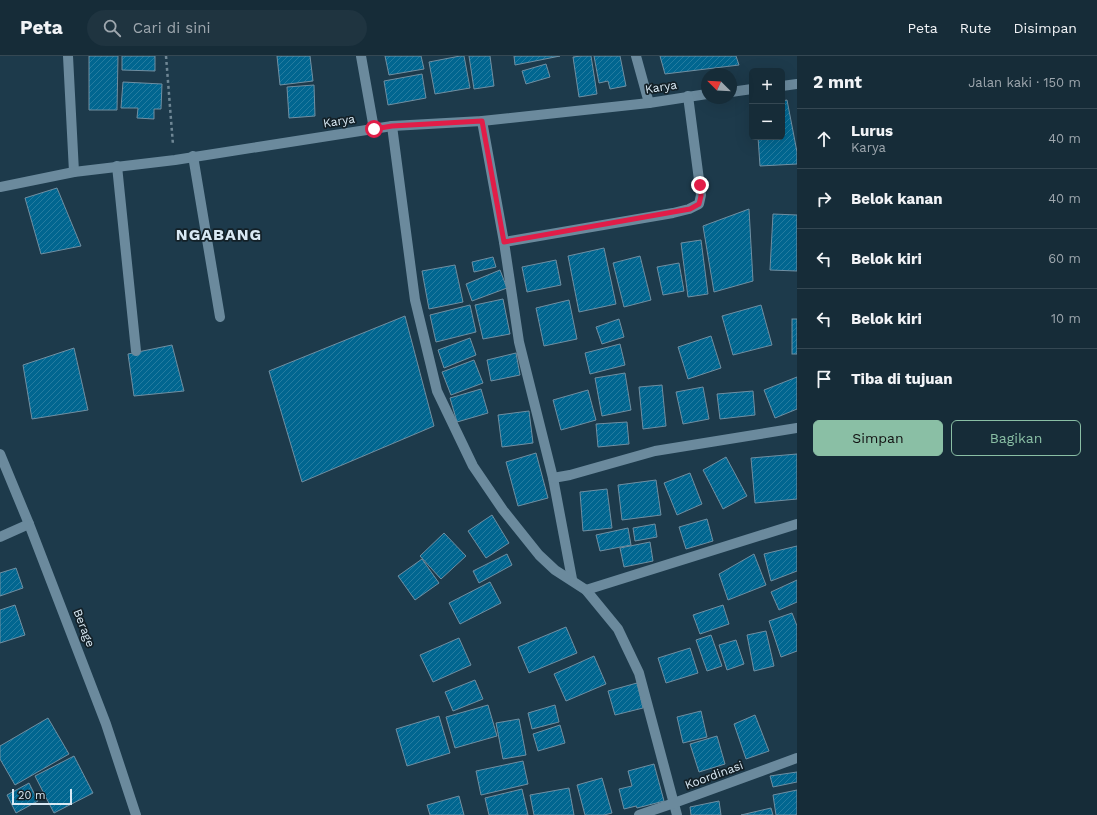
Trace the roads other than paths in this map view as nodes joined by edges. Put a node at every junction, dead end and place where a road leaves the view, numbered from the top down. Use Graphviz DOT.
graph roads {
  1 [pos="68,56"];
  2 [pos="361,56"];
  3 [pos="636,56"];
  4 [pos="797,84"];
  5 [pos="785,86"];
  6 [pos="749,89"];
  7 [pos="737,91"];
  8 [pos="701,95"];
  9 [pos="688,96"];
  10 [pos="649,103"];
  11 [pos="482,121"];
  12 [pos="392,126"];
  13 [pos="374,129"];
  14 [pos="193,156"];
  15 [pos="117,166"];
  16 [pos="74,172"];
  17 [pos="0,187"];
  18 [pos="504,242"];
  19 [pos="220,317"];
  20 [pos="136,351"];
  21 [pos="797,428"];
  22 [pos="0,454"];
  23 [pos="553,478"];
  24 [pos="29,524"];
  25 [pos="797,524"];
  26 [pos="0,537"];
  27 [pos="572,579"];
  28 [pos="586,590"];
  29 [pos="797,758"];
  30 [pos="674,804"];
  31 [pos="136,815"];
  32 [pos="639,815"];
  33 [pos="677,815"];
  1 -- 16 [label="street"];
  2 -- 13 [label="street"];
  3 -- 10 [label="street"];
  4 -- 5 [label="street"];
  6 -- 7 [label="street"];
  8 -- 9 [label="street, Karya"];
  9 -- 10 [label="street, Karya"];
  9 -- 18 [label="street"];
  10 -- 11 [label="street, Karya"];
  11 -- 12 [label="street, Karya"];
  11 -- 18 [label="street"];
  12 -- 13 [label="street, Karya"];
  12 -- 27 [label="street"];
  13 -- 14 [label="street, Karya"];
  14 -- 15 [label="street, Karya"];
  14 -- 19 [label="street"];
  15 -- 16 [label="street, Karya"];
  15 -- 20 [label="street"];
  16 -- 17 [label="street, Karya"];
  18 -- 23 [label="street"];
  21 -- 23 [label="street"];
  22 -- 24 [label="street, Berage"];
  23 -- 27 [label="street"];
  24 -- 26 [label="street"];
  24 -- 31 [label="street, Berage"];
  25 -- 28 [label="street"];
  27 -- 28 [label="street"];
  28 -- 30 [label="street"];
  29 -- 30 [label="street, Koordinasi"];
  30 -- 32 [label="street, Koordinasi"];
  30 -- 33 [label="street"];
}
